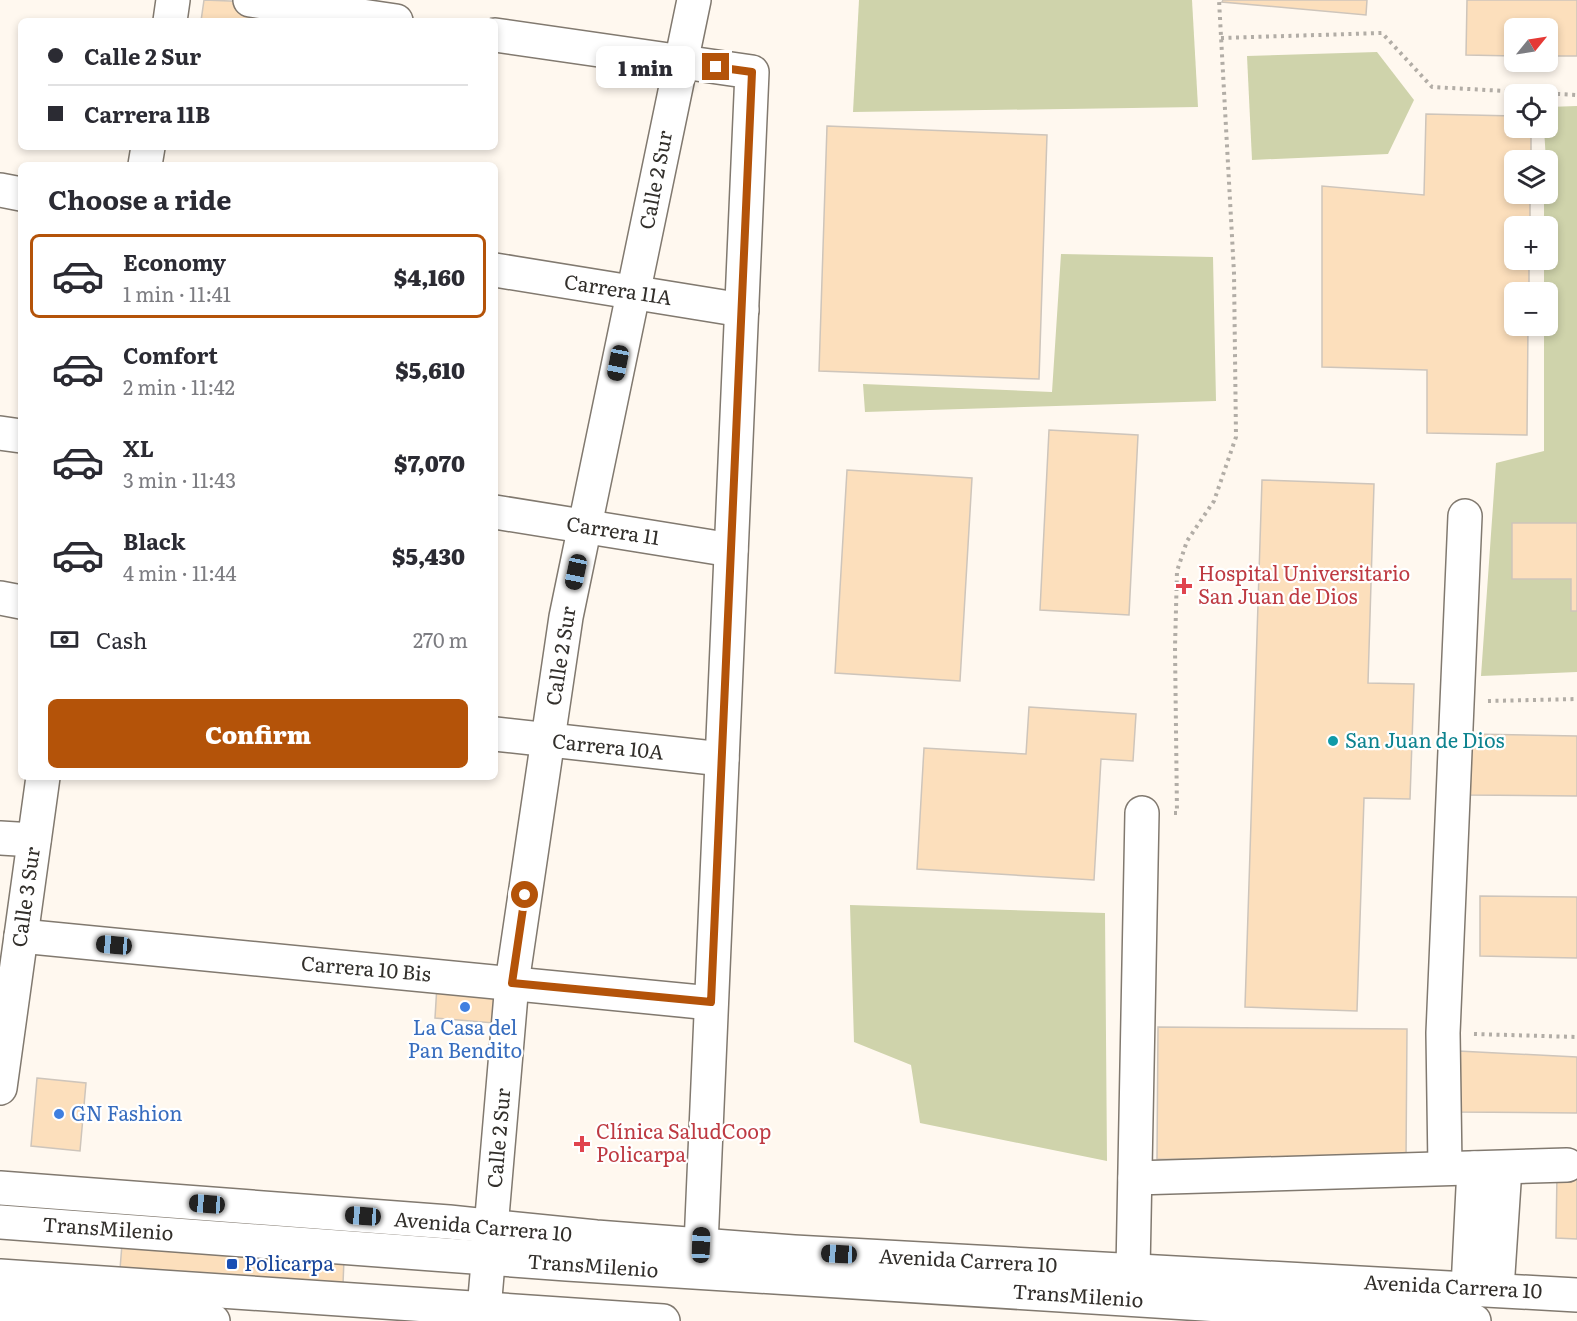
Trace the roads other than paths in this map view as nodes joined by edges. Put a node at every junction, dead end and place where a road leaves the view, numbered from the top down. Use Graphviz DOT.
graph roads {
  1 [pos="173,0"];
  2 [pos="250,0"];
  3 [pos="694,0"];
  4 [pos="170,18"];
  5 [pos="375,18"];
  6 [pos="498,35"];
  7 [pos="679,62"];
  8 [pos="0,190"];
  9 [pos="18,193"];
  10 [pos="498,270"];
  11 [pos="633,292"];
  12 [pos="742,310"];
  13 [pos="0,433"];
  14 [pos="18,436"];
  15 [pos="498,512"];
  16 [pos="1465,516"];
  17 [pos="585,526"];
  18 [pos="731,550"];
  19 [pos="0,598"];
  20 [pos="18,601"];
  21 [pos="498,734"];
  22 [pos="549,740"];
  23 [pos="722,759"];
  24 [pos="43,780"];
  25 [pos="1142,813"];
  26 [pos="0,838"];
  27 [pos="34,840"];
  28 [pos="21,936"];
  29 [pos="512,983"];
  30 [pos="711,1002"];
  31 [pos="0,1088"];
  32 [pos="1568,1165"];
  33 [pos="1475,1168"];
  34 [pos="1135,1178"];
  35 [pos="0,1188"];
  36 [pos="0,1222"];
  37 [pos="491,1226"];
  38 [pos="701,1245"];
  39 [pos="488,1258"];
  40 [pos="1133,1269"];
  41 [pos="0,1276"];
  42 [pos="1483,1288"];
  43 [pos="1577,1294"];
  44 [pos="0,1306"];
  45 [pos="483,1315"];
  46 [pos="213,1321"];
  47 [pos="663,1321"];
  48 [pos="1474,1321"];
  1 -- 4 [label="street"];
  2 -- 5 [label="street"];
  3 -- 7 [label="street, Calle 2 Sur"];
  6 -- 7 [label="street"];
  7 -- 11 [label="street, Calle 2 Sur"];
  7 -- 12 [label="street"];
  8 -- 9 [label="street"];
  10 -- 11 [label="street, Carrera 11A"];
  11 -- 12 [label="street, Carrera 11A"];
  11 -- 17 [label="street, Calle 2 Sur"];
  12 -- 18 [label="street"];
  13 -- 14 [label="street"];
  15 -- 17 [label="street, Carrera 11"];
  16 -- 33 [label="street"];
  17 -- 18 [label="street, Carrera 11"];
  17 -- 22 [label="street, Calle 2 Sur"];
  18 -- 23 [label="street"];
  19 -- 20 [label="street"];
  21 -- 22 [label="street, Carrera 10A"];
  22 -- 23 [label="street, Carrera 10A"];
  22 -- 29 [label="street, Calle 2 Sur"];
  23 -- 30 [label="street"];
  24 -- 27 [label="street, Calle 3 Sur"];
  25 -- 34 [label="street"];
  26 -- 27 [label="street"];
  27 -- 28 [label="street, Calle 3 Sur"];
  28 -- 29 [label="street, Carrera 10 Bis"];
  28 -- 31 [label="street, Calle 3 Sur"];
  29 -- 30 [label="street, Carrera 10 Bis"];
  29 -- 37 [label="street, Calle 2 Sur"];
  30 -- 38 [label="street"];
  32 -- 33 [label="street"];
  33 -- 34 [label="street"];
  33 -- 42 [label="street"];
  34 -- 40 [label="street"];
  35 -- 37 [label="street, Avenida Carrera 10"];
  36 -- 39 [label="street, TransMilenio"];
  37 -- 38 [label="street, Avenida Carrera 10"];
  37 -- 39 [label="street, Calle 2 Sur"];
  38 -- 40 [label="street, Avenida Carrera 10"];
  39 -- 45 [label="street, Calle 2 Sur"];
  39 -- 48 [label="street, TransMilenio"];
  40 -- 42 [label="street, Avenida Carrera 10"];
  41 -- 45 [label="street"];
  42 -- 43 [label="street, Avenida Carrera 10"];
  44 -- 46 [label="street"];
  45 -- 47 [label="street"];
}
